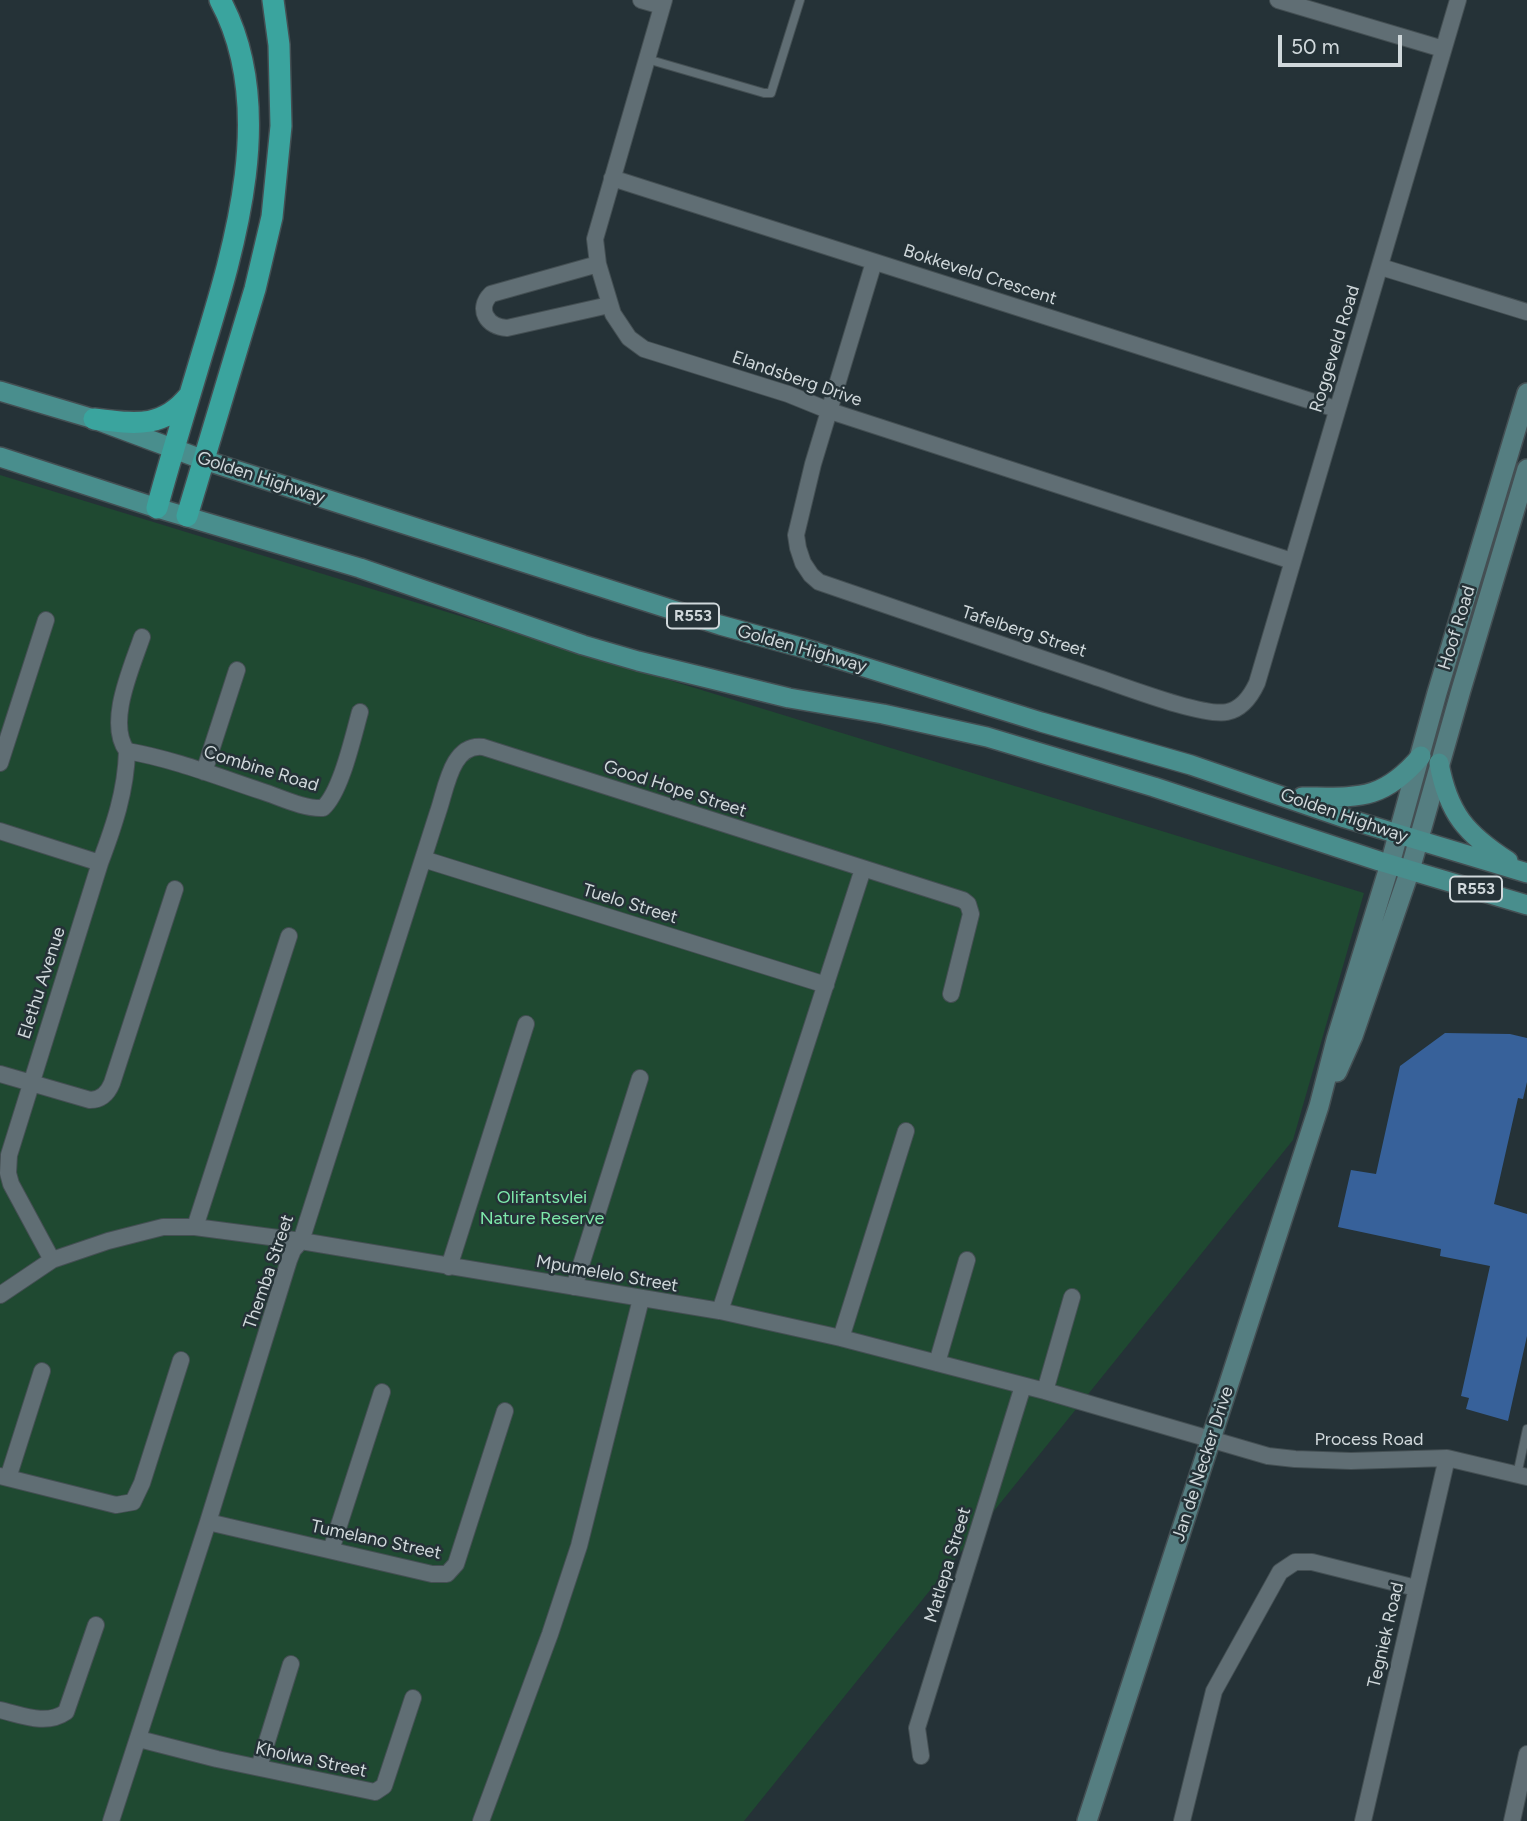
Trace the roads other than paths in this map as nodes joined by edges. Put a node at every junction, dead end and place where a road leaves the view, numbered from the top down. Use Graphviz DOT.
graph roads {
  1 [pos="220,0"];
  2 [pos="274,0"];
  3 [pos="641,0"];
  4 [pos="800,0"];
  5 [pos="1278,0"];
  6 [pos="1458,0"];
  7 [pos="663,3"];
  8 [pos="1443,49"];
  9 [pos="647,59"];
  10 [pos="612,178"];
  11 [pos="874,262"];
  12 [pos="598,264"];
  13 [pos="1381,267"];
  14 [pos="609,305"];
  15 [pos="1527,312"];
  16 [pos="0,391"];
  17 [pos="191,393"];
  18 [pos="1527,393"];
  19 [pos="1336,410"];
  20 [pos="830,411"];
  21 [pos="94,419"];
  22 [pos="1521,439"];
  23 [pos="173,450"];
  24 [pos="0,457"];
  25 [pos="204,460"];
  26 [pos="1527,469"];
  27 [pos="157,508"];
  28 [pos="187,516"];
  29 [pos="1292,561"];
  30 [pos="46,620"];
  31 [pos="142,637"];
  32 [pos="237,670"];
  33 [pos="1242,705"];
  34 [pos="360,712"];
  35 [pos="475,746"];
  36 [pos="127,751"];
  37 [pos="1420,756"];
  38 [pos="0,763"];
  39 [pos="1439,763"];
  40 [pos="204,772"];
  41 [pos="1287,797"];
  42 [pos="0,831"];
  43 [pos="1399,835"];
  44 [pos="1418,841"];
  45 [pos="423,859"];
  46 [pos="100,863"];
  47 [pos="1390,864"];
  48 [pos="863,869"];
  49 [pos="1410,870"];
  50 [pos="1525,872"];
  51 [pos="175,889"];
  52 [pos="1527,905"];
  53 [pos="289,936"];
  54 [pos="825,985"];
  55 [pos="951,994"];
  56 [pos="526,1024"];
  57 [pos="0,1073"];
  58 [pos="640,1078"];
  59 [pos="31,1083"];
  60 [pos="1319,1106"];
  61 [pos="906,1131"];
  62 [pos="195,1227"];
  63 [pos="301,1241"];
  64 [pos="52,1260"];
  65 [pos="967,1261"];
  66 [pos="449,1267"];
  67 [pos="574,1287"];
  68 [pos="0,1295"];
  69 [pos="1072,1297"];
  70 [pos="641,1299"];
  71 [pos="720,1311"];
  72 [pos="841,1338"];
  73 [pos="181,1360"];
  74 [pos="937,1363"];
  75 [pos="42,1371"];
  76 [pos="1023,1386"];
  77 [pos="1045,1391"];
  78 [pos="382,1392"];
  79 [pos="505,1411"];
  80 [pos="1527,1429"];
  81 [pos="1211,1440"];
  82 [pos="1447,1458"];
  83 [pos="1522,1476"];
  84 [pos="4,1477"];
  85 [pos="208,1522"];
  86 [pos="331,1550"];
  87 [pos="1416,1588"];
  88 [pos="96,1625"];
  89 [pos="291,1664"];
  90 [pos="413,1698"];
  91 [pos="0,1710"];
  92 [pos="139,1739"];
  93 [pos="1527,1754"];
  94 [pos="921,1756"];
  95 [pos="259,1767"];
  96 [pos="111,1821"];
  97 [pos="481,1821"];
  98 [pos="1087,1821"];
  99 [pos="1182,1821"];
  100 [pos="1363,1821"];
  101 [pos="1512,1821"];
  1 -- 17 [label="highway"];
  2 -- 25 [label="highway"];
  3 -- 7 [label="street"];
  4 -- 9 [label="lane"];
  5 -- 8 [label="street"];
  6 -- 8 [label="street, Roggeveld Road"];
  7 -- 9 [label="street, Elandsberg Drive"];
  8 -- 13 [label="street, Roggeveld Road"];
  9 -- 10 [label="street, Elandsberg Drive"];
  10 -- 11 [label="street, Bokkeveld Crescent"];
  10 -- 12 [label="street, Elandsberg Drive"];
  11 -- 19 [label="street, Bokkeveld Crescent"];
  11 -- 20 [label="street"];
  12 -- 14 [label="street, Elandsberg Drive"];
  12 -- 14 [label="street"];
  13 -- 15 [label="street"];
  13 -- 19 [label="street, Roggeveld Road"];
  14 -- 20 [label="street, Elandsberg Drive"];
  16 -- 21 [label="main road, Golden Highway / R553"];
  17 -- 21 [label="highway"];
  17 -- 23 [label="highway"];
  18 -- 22 [label="main road, Hoof Road"];
  19 -- 29 [label="street, Roggeveld Road"];
  20 -- 29 [label="street, Elandsberg Drive"];
  20 -- 33 [label="street, Tafelberg Street"];
  21 -- 23 [label="main road, Golden Highway / R553"];
  22 -- 37 [label="main road, Hoof Road"];
  23 -- 25 [label="main road, Golden Highway / R553"];
  23 -- 27 [label="highway"];
  24 -- 27 [label="main road, Golden Highway / R553"];
  25 -- 28 [label="highway"];
  25 -- 41 [label="main road, Golden Highway / R553"];
  26 -- 39 [label="main road, Hoof Road"];
  27 -- 28 [label="main road, Golden Highway / R553"];
  28 -- 47 [label="main road, Golden Highway / R553"];
  29 -- 33 [label="street, Roggeveld Road"];
  30 -- 38 [label="street"];
  31 -- 36 [label="street, Elethu Avenue"];
  32 -- 40 [label="street"];
  34 -- 40 [label="street, Combine Road"];
  35 -- 45 [label="street, Themba Street"];
  35 -- 48 [label="street, Good Hope Street"];
  36 -- 40 [label="street, Combine Road"];
  36 -- 46 [label="street, Elethu Avenue"];
  37 -- 41 [label="main road"];
  37 -- 43 [label="main road, Hoof Road"];
  39 -- 44 [label="main road, Hoof Road"];
  39 -- 50 [label="main road"];
  41 -- 43 [label="main road, Golden Highway / R553"];
  42 -- 46 [label="street"];
  43 -- 44 [label="main road, Golden Highway / R553"];
  43 -- 47 [label="main road, Hoof Road"];
  44 -- 49 [label="main road, Hoof Road"];
  44 -- 50 [label="main road, Golden Highway / R553"];
  45 -- 54 [label="street, Tuelo Street"];
  45 -- 63 [label="street, Themba Street"];
  46 -- 59 [label="street, Elethu Avenue"];
  47 -- 49 [label="main road, Golden Highway / R553"];
  47 -- 60 [label="main road, Jan de Necker Drive"];
  48 -- 54 [label="street"];
  48 -- 55 [label="street, Good Hope Street"];
  49 -- 52 [label="main road, Golden Highway / R553"];
  49 -- 60 [label="main road, Jan de Necker Drive"];
  51 -- 59 [label="street"];
  53 -- 62 [label="street"];
  54 -- 71 [label="street"];
  56 -- 66 [label="street"];
  57 -- 59 [label="street"];
  58 -- 67 [label="street"];
  59 -- 64 [label="street, Elethu Avenue"];
  60 -- 81 [label="main road, Jan de Necker Drive"];
  61 -- 72 [label="street"];
  62 -- 63 [label="street, Mpumelelo Street"];
  62 -- 64 [label="street, Mpumelelo Street"];
  63 -- 66 [label="street, Mpumelelo Street"];
  63 -- 85 [label="street, Themba Street"];
  64 -- 68 [label="street, Mpumelelo Street"];
  65 -- 74 [label="street"];
  66 -- 67 [label="street, Mpumelelo Street"];
  67 -- 70 [label="street, Mpumelelo Street"];
  69 -- 77 [label="street"];
  70 -- 71 [label="street, Mpumelelo Street"];
  70 -- 97 [label="street"];
  71 -- 72 [label="street, Mpumelelo Street"];
  72 -- 74 [label="street, Mpumelelo Street"];
  73 -- 84 [label="street"];
  74 -- 76 [label="street, Mpumelelo Street"];
  75 -- 84 [label="street"];
  76 -- 77 [label="street, Mpumelelo Street"];
  76 -- 94 [label="street, Matlepa Street"];
  77 -- 81 [label="street, Mpumelelo Street"];
  78 -- 86 [label="street"];
  79 -- 86 [label="street, Tumelano Street"];
  80 -- 83 [label="lane"];
  81 -- 82 [label="street, Process Road"];
  81 -- 98 [label="main road, Jan de Necker Drive"];
  82 -- 83 [label="street, Process Road"];
  82 -- 87 [label="street, Tegniek Road"];
  85 -- 86 [label="street, Tumelano Street"];
  85 -- 92 [label="street, Themba Street"];
  87 -- 99 [label="street"];
  87 -- 100 [label="street, Tegniek Road"];
  88 -- 91 [label="street"];
  89 -- 95 [label="street"];
  90 -- 95 [label="street, Kholwa Street"];
  92 -- 95 [label="street, Kholwa Street"];
  92 -- 96 [label="street, Themba Street"];
  93 -- 101 [label="street"];
}
